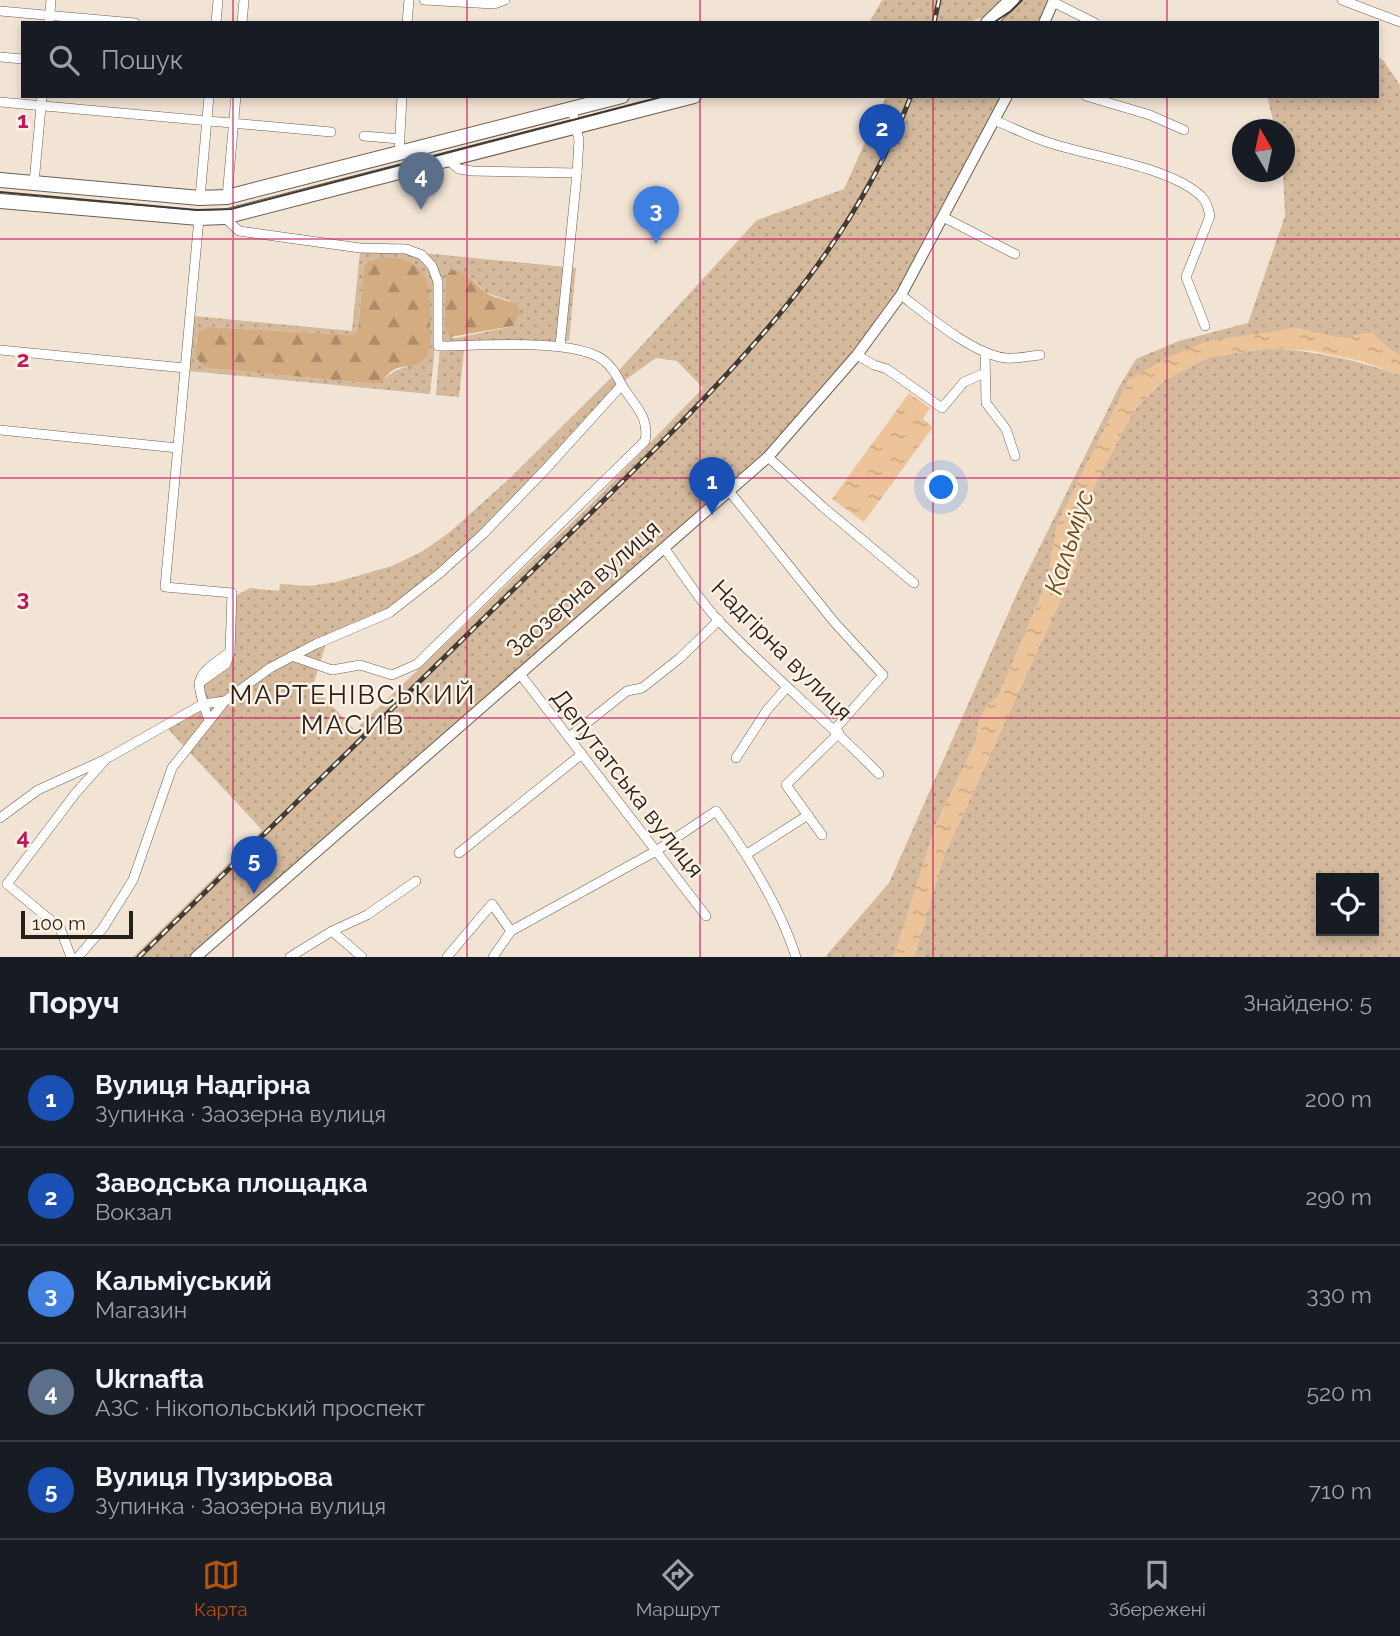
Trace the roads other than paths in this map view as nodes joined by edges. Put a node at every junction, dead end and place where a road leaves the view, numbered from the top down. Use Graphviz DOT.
graph roads {
  1 [pos="51,0"];
  2 [pos="218,0"];
  3 [pos="244,0"];
  4 [pos="409,0"];
  5 [pos="424,0"];
  6 [pos="505,0"];
  7 [pos="1013,0"];
  8 [pos="1342,0"];
  9 [pos="1054,1"];
  10 [pos="494,2"];
  11 [pos="0,11"];
  12 [pos="50,19"];
  13 [pos="990,20"];
  14 [pos="92,21"];
  15 [pos="215,21"];
  16 [pos="242,21"];
  17 [pos="407,21"];
  18 [pos="1045,21"];
  19 [pos="1091,21"];
  20 [pos="1400,22"];
  21 [pos="0,57"];
  22 [pos="21,59"];
  23 [pos="209,98"];
  24 [pos="236,98"];
  25 [pos="402,98"];
  26 [pos="614,98"];
  27 [pos="686,98"];
  28 [pos="1006,98"];
  29 [pos="1093,98"];
  30 [pos="42,101"];
  31 [pos="0,102"];
  32 [pos="572,109"];
  33 [pos="207,120"];
  34 [pos="994,120"];
  35 [pos="233,122"];
  36 [pos="576,127"];
  37 [pos="1184,130"];
  38 [pos="331,132"];
  39 [pos="364,136"];
  40 [pos="400,139"];
  41 [pos="398,154"];
  42 [pos="448,160"];
  43 [pos="397,173"];
  44 [pos="577,173"];
  45 [pos="0,180"];
  46 [pos="34,183"];
  47 [pos="227,197"];
  48 [pos="200,198"];
  49 [pos="0,201"];
  50 [pos="224,217"];
  51 [pos="943,217"];
  52 [pos="199,218"];
  53 [pos="1015,254"];
  54 [pos="901,295"];
  55 [pos="1205,326"];
  56 [pos="560,346"];
  57 [pos="0,350"];
  58 [pos="985,352"];
  59 [pos="857,355"];
  60 [pos="1040,355"];
  61 [pos="185,368"];
  62 [pos="985,373"];
  63 [pos="621,386"];
  64 [pos="0,430"];
  65 [pos="178,448"];
  66 [pos="1015,456"];
  67 [pos="768,457"];
  68 [pos="729,491"];
  69 [pos="664,548"];
  70 [pos="914,583"];
  71 [pos="719,620"];
  72 [pos="292,656"];
  73 [pos="520,674"];
  74 [pos="787,687"];
  75 [pos="225,701"];
  76 [pos="203,704"];
  77 [pos="208,721"];
  78 [pos="837,731"];
  79 [pos="569,737"];
  80 [pos="582,754"];
  81 [pos="736,758"];
  82 [pos="106,759"];
  83 [pos="879,774"];
  84 [pos="808,815"];
  85 [pos="0,818"];
  86 [pos="822,835"];
  87 [pos="656,851"];
  88 [pos="459,853"];
  89 [pos="747,855"];
  90 [pos="416,881"];
  91 [pos="706,916"];
  92 [pos="511,931"];
  93 [pos="332,932"];
  94 [pos="71,957"];
  95 [pos="78,957"];
  96 [pos="196,957"];
  97 [pos="290,957"];
  98 [pos="362,957"];
  99 [pos="447,957"];
  100 [pos="494,957"];
  101 [pos="796,957"];
  1 -- 12 [label="street"];
  2 -- 15 [label="street"];
  3 -- 16 [label="street"];
  4 -- 17 [label="street"];
  5 -- 10 [label="street"];
  6 -- 10 [label="street"];
  7 -- 13 [label="main road"];
  8 -- 20 [label="street"];
  9 -- 18 [label="street"];
  9 -- 19 [label="street"];
  11 -- 12 [label="street"];
  12 -- 14 [label="street"];
  21 -- 22 [label="street"];
  23 -- 33 [label="street"];
  24 -- 35 [label="street"];
  25 -- 40 [label="street"];
  26 -- 32 [label="main road"];
  27 -- 36 [label="main road"];
  28 -- 34 [label="street, Заозерна вулиця"];
  29 -- 37 [label="street"];
  30 -- 31 [label="street"];
  30 -- 33 [label="street"];
  30 -- 46 [label="street"];
  32 -- 36 [label="street"];
  32 -- 41 [label="main road"];
  33 -- 35 [label="street"];
  33 -- 48 [label="street"];
  34 -- 51 [label="street, Заозерна вулиця"];
  34 -- 55 [label="street"];
  35 -- 38 [label="street"];
  35 -- 47 [label="street"];
  36 -- 42 [label="main road"];
  36 -- 44 [label="street"];
  39 -- 40 [label="street"];
  40 -- 41 [label="street"];
  41 -- 43 [label="main road"];
  41 -- 47 [label="main road"];
  42 -- 43 [label="main road"];
  42 -- 44 [label="street"];
  43 -- 50 [label="main road"];
  44 -- 56 [label="street"];
  45 -- 46 [label="main road"];
  46 -- 48 [label="main road"];
  47 -- 48 [label="main road"];
  49 -- 52 [label="main road"];
  50 -- 52 [label="main road"];
  50 -- 56 [label="street"];
  51 -- 53 [label="street"];
  51 -- 54 [label="street, Заозерна вулиця"];
  52 -- 61 [label="street"];
  54 -- 58 [label="street"];
  54 -- 59 [label="street, Заозерна вулиця"];
  56 -- 63 [label="street"];
  57 -- 61 [label="street"];
  58 -- 60 [label="street"];
  58 -- 62 [label="street"];
  59 -- 62 [label="street"];
  59 -- 67 [label="street, Заозерна вулиця"];
  61 -- 65 [label="street"];
  62 -- 66 [label="street"];
  63 -- 72 [label="street"];
  63 -- 72 [label="street"];
  64 -- 65 [label="street"];
  65 -- 76 [label="street"];
  67 -- 68 [label="street, Заозерна вулиця"];
  67 -- 70 [label="street"];
  68 -- 69 [label="street, Заозерна вулиця"];
  68 -- 78 [label="street"];
  69 -- 71 [label="street, Надгірна вулиця"];
  69 -- 73 [label="street, Заозерна вулиця"];
  71 -- 74 [label="street, Надгірна вулиця"];
  71 -- 79 [label="street"];
  72 -- 75 [label="street"];
  73 -- 79 [label="street, Депутатська вулиця"];
  73 -- 96 [label="street, Заозерна вулиця"];
  74 -- 78 [label="street, Надгірна вулиця"];
  74 -- 81 [label="street"];
  75 -- 76 [label="street"];
  75 -- 77 [label="street"];
  76 -- 77 [label="street"];
  76 -- 82 [label="street"];
  77 -- 95 [label="street"];
  78 -- 83 [label="street, Надгірна вулиця"];
  78 -- 84 [label="street"];
  79 -- 80 [label="street, Депутатська вулиця"];
  80 -- 87 [label="street, Депутатська вулиця"];
  80 -- 88 [label="street"];
  82 -- 85 [label="street"];
  82 -- 94 [label="street"];
  84 -- 86 [label="street"];
  84 -- 89 [label="street"];
  87 -- 89 [label="street"];
  87 -- 91 [label="street, Депутатська вулиця"];
  87 -- 92 [label="street"];
  89 -- 101 [label="street"];
  90 -- 93 [label="street"];
  92 -- 99 [label="street"];
  92 -- 100 [label="street"];
  93 -- 97 [label="street"];
  93 -- 98 [label="street"];
}
